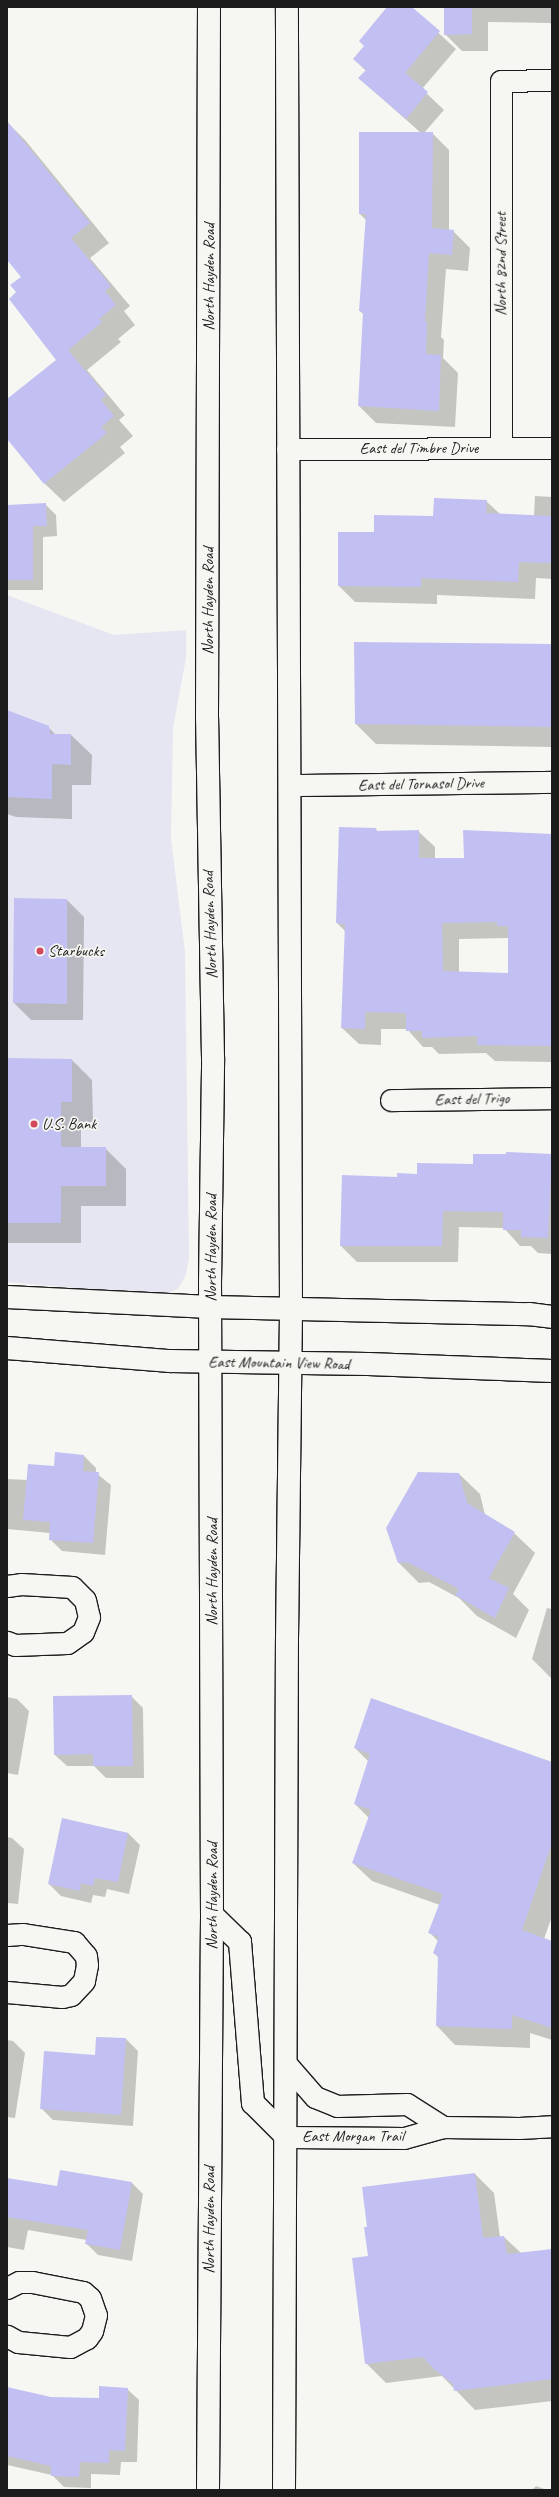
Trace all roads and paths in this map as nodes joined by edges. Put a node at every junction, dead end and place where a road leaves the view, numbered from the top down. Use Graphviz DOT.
graph roads {
  1 [pos="210,7"];
  2 [pos="287,7"];
  3 [pos="552,80"];
  4 [pos="501,448"];
  5 [pos="552,448"];
  6 [pos="287,449"];
  7 [pos="552,782"];
  8 [pos="290,785"];
  9 [pos="552,1098"];
  10 [pos="391,1100"];
  11 [pos="7,1297"];
  12 [pos="210,1308"];
  13 [pos="291,1309"];
  14 [pos="552,1317"];
  15 [pos="7,1348"];
  16 [pos="212,1363"];
  17 [pos="290,1363"];
  18 [pos="552,1371"];
  19 [pos="7,1586"];
  20 [pos="7,1642"];
  21 [pos="212,1915"];
  22 [pos="7,1935"];
  23 [pos="7,1992"];
  24 [pos="287,2065"];
  25 [pos="552,2126"];
  26 [pos="443,2127"];
  27 [pos="287,2137"];
  28 [pos="7,2288"];
  29 [pos="7,2336"];
  30 [pos="208,2490"];
  31 [pos="284,2490"];
  1 -- 12 [label="main road, North Hayden Road"];
  2 -- 6 [label="main road"];
  3 -- 4 [label="street, North 82nd Street"];
  4 -- 5 [label="street, East del Timbre Drive"];
  4 -- 6 [label="street, East del Timbre Drive"];
  6 -- 8 [label="main road"];
  7 -- 8 [label="street, East del Tornasol Drive"];
  8 -- 13 [label="main road"];
  9 -- 10 [label="street, East del Trigo"];
  11 -- 12 [label="main road"];
  12 -- 13 [label="main road"];
  12 -- 16 [label="main road, North Hayden Road"];
  13 -- 14 [label="main road"];
  13 -- 17 [label="main road"];
  15 -- 16 [label="main road, East Mountain View Road"];
  16 -- 17 [label="main road, East Mountain View Road"];
  16 -- 21 [label="main road, North Hayden Road"];
  17 -- 18 [label="main road, East Mountain View Road"];
  17 -- 24 [label="main road"];
  19 -- 20 [label="street"];
  21 -- 27 [label="main road"];
  21 -- 30 [label="main road, North Hayden Road"];
  22 -- 23 [label="street"];
  24 -- 26 [label="street, East Morgan Trail"];
  24 -- 27 [label="main road"];
  25 -- 26 [label="street, East Morgan Trail"];
  26 -- 27 [label="street, East Morgan Trail"];
  27 -- 31 [label="main road"];
  28 -- 29 [label="street"];
}
